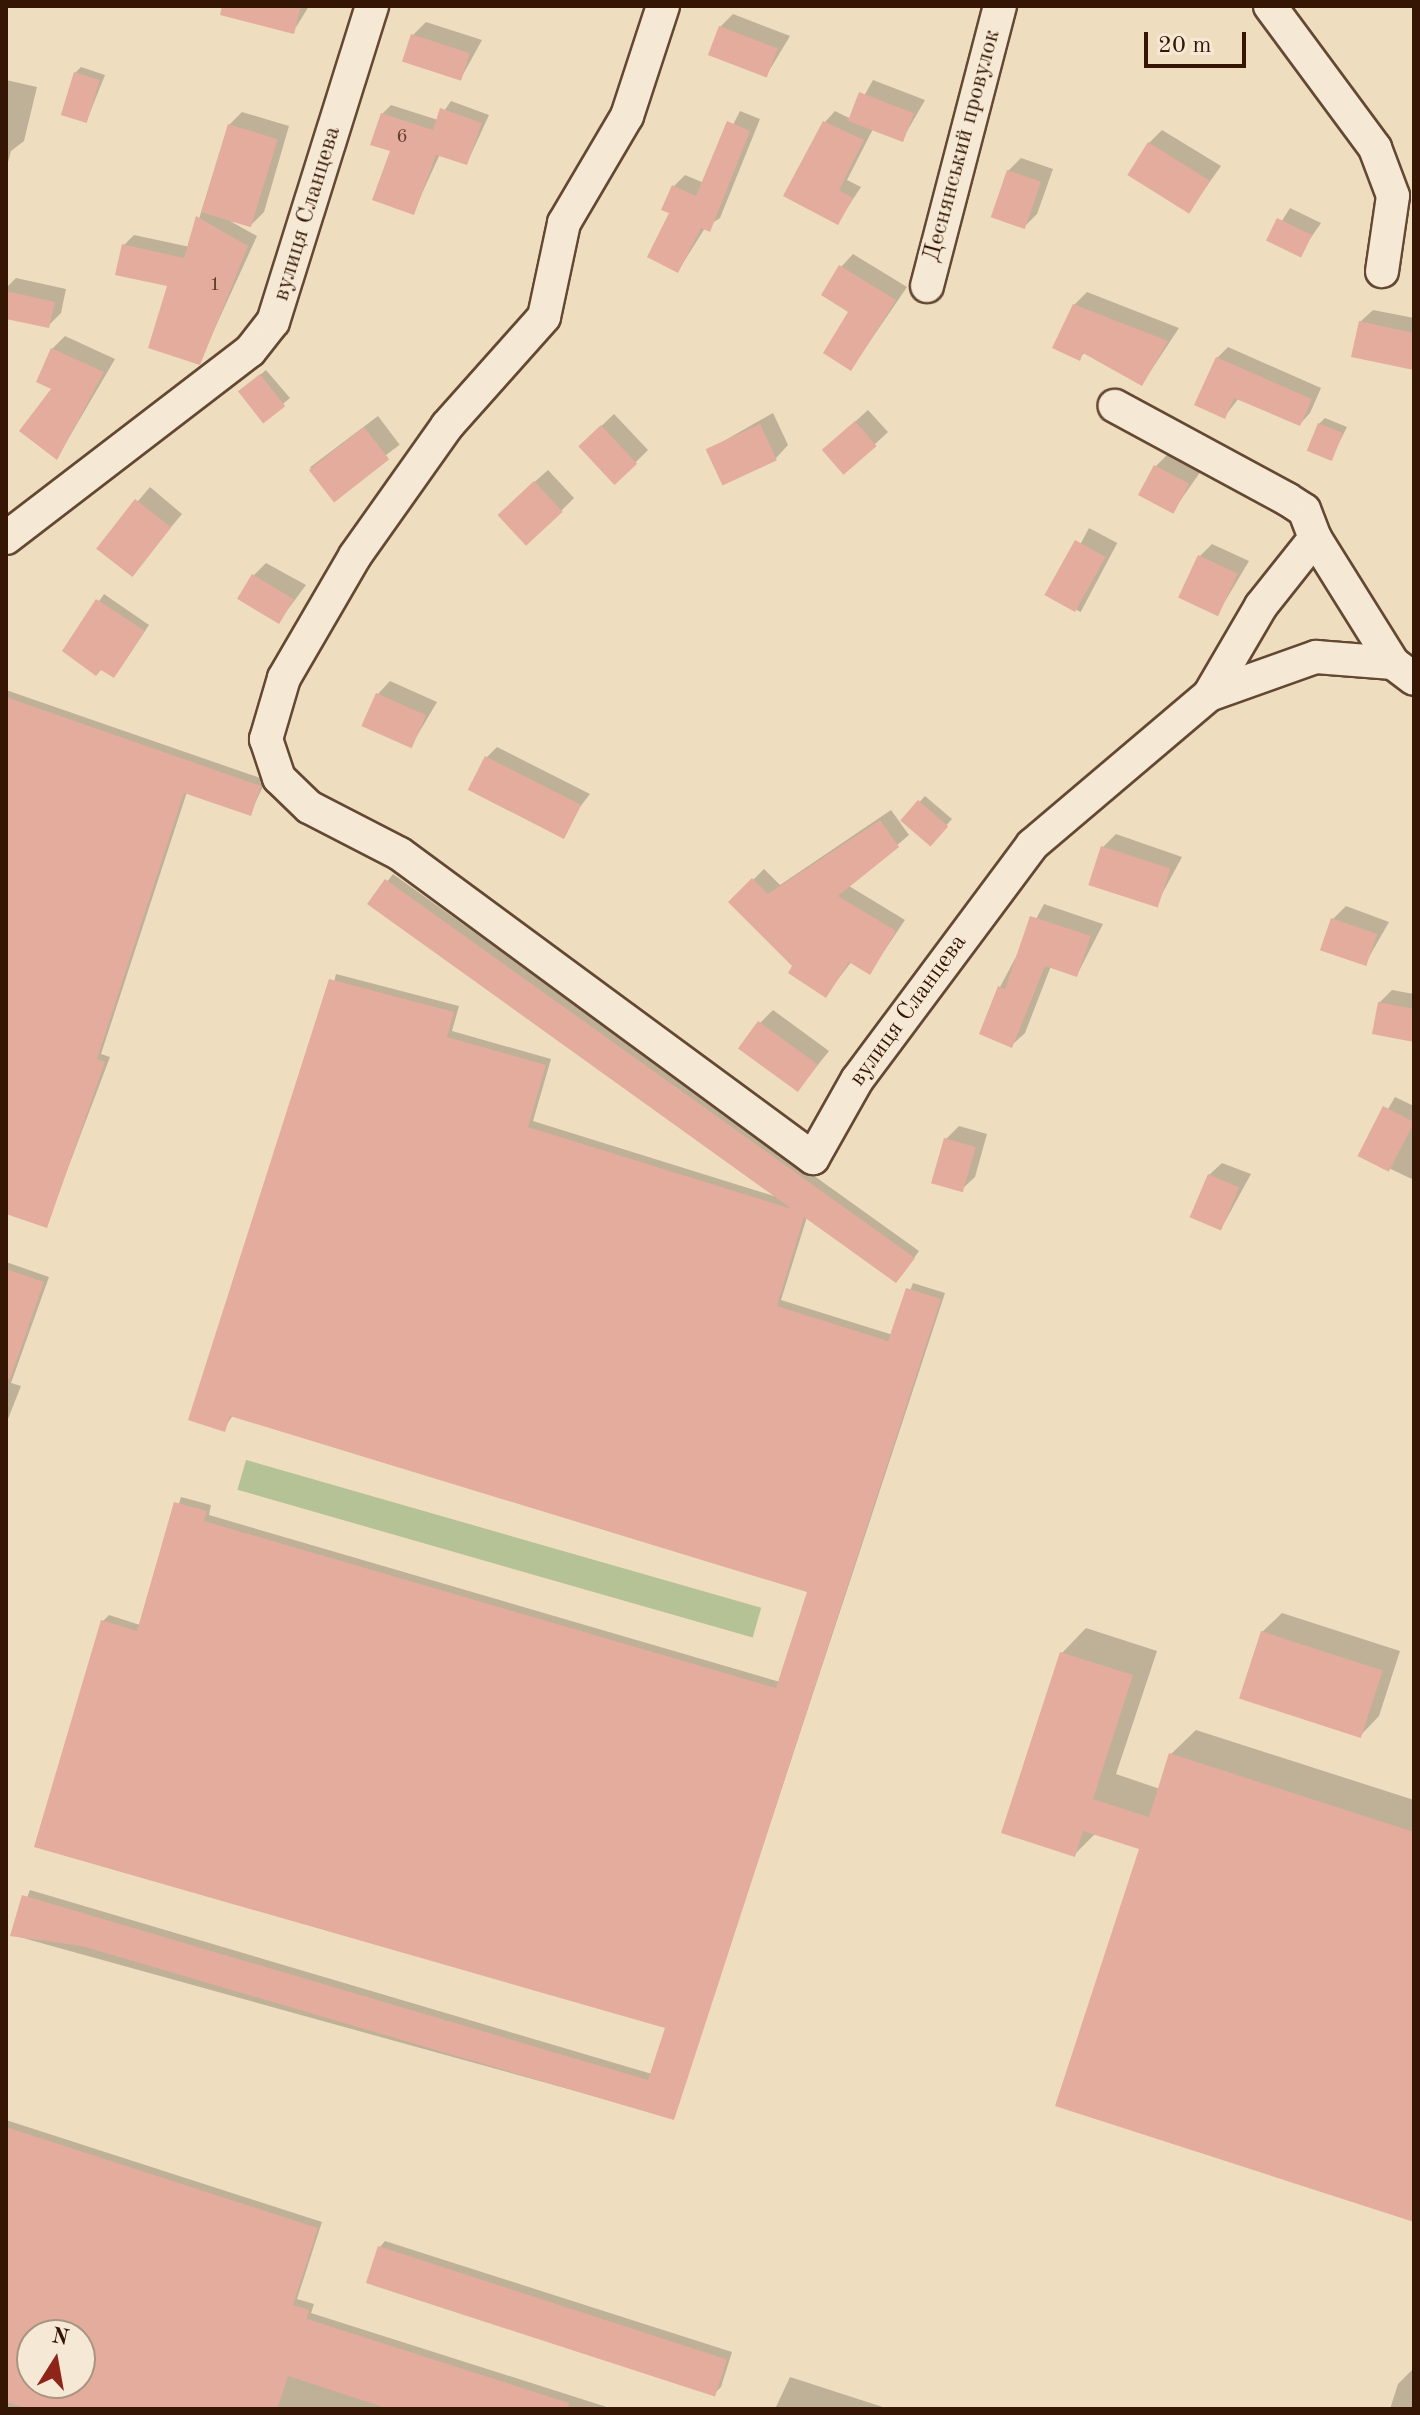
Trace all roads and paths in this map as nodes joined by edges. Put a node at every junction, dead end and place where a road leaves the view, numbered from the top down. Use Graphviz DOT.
graph roads {
  1 [pos="372,6"];
  2 [pos="663,6"];
  3 [pos="1000,6"];
  4 [pos="1270,6"];
  5 [pos="1382,271"];
  6 [pos="927,286"];
  7 [pos="1115,406"];
  8 [pos="6,538"];
  9 [pos="1315,538"];
  10 [pos="1403,671"];
  11 [pos="1209,695"];
  1 -- 8 [label="street, вулиця Сланцева"];
  2 -- 11 [label="street, вулиця Сланцева"];
  3 -- 6 [label="street, Деснянський провулок"];
  4 -- 5 [label="street"];
  7 -- 9 [label="street"];
  9 -- 10 [label="street"];
  9 -- 11 [label="street, вулиця Сланцева"];
  10 -- 11 [label="street"];
}
